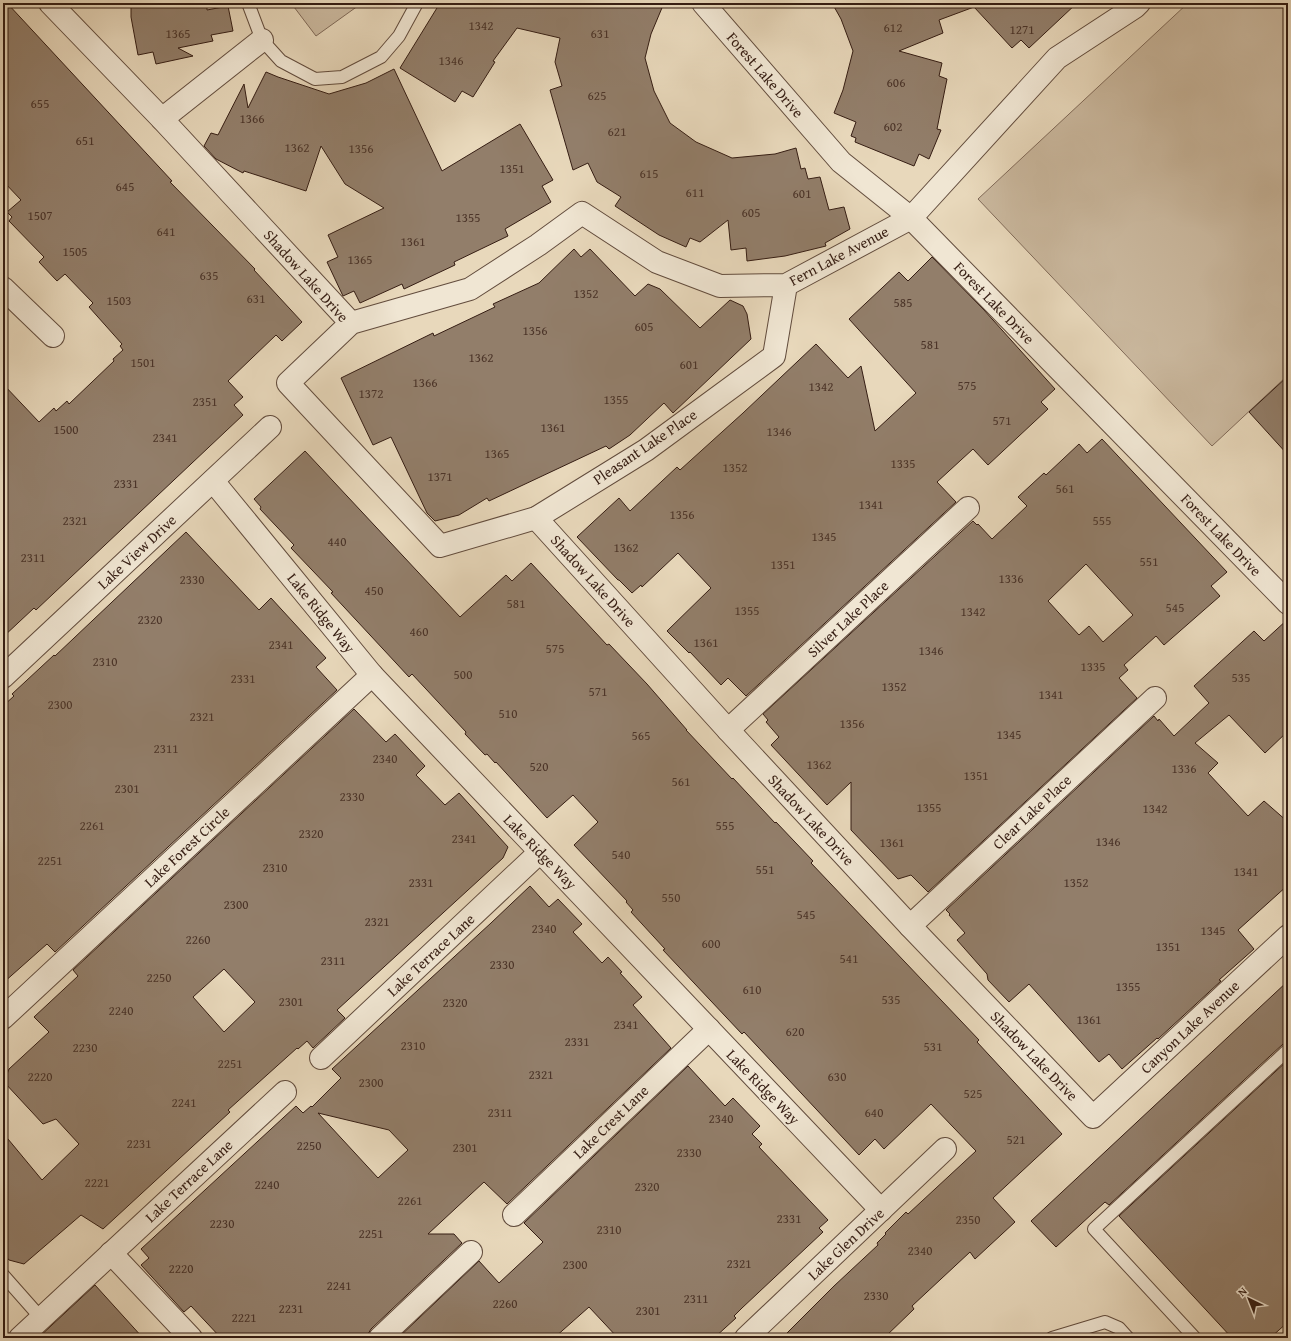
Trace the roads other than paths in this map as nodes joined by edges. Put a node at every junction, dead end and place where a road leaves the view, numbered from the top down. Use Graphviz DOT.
graph roads {
  1 [pos="50,3"];
  2 [pos="248,3"];
  3 [pos="417,3"];
  4 [pos="703,3"];
  5 [pos="1139,3"];
  6 [pos="262,40"];
  7 [pos="162,119"];
  8 [pos="911,218"];
  9 [pos="786,285"];
  10 [pos="3,288"];
  11 [pos="351,323"];
  12 [pos="53,336"];
  13 [pos="270,427"];
  14 [pos="212,481"];
  15 [pos="968,508"];
  16 [pos="536,518"];
  17 [pos="440,546"];
  18 [pos="1288,603"];
  19 [pos="372,675"];
  20 [pos="3,677"];
  21 [pos="1155,698"];
  22 [pos="728,730"];
  23 [pos="540,852"];
  24 [pos="910,926"];
  25 [pos="1288,936"];
  26 [pos="3,1018"];
  27 [pos="709,1030"];
  28 [pos="1288,1050"];
  29 [pos="321,1058"];
  30 [pos="285,1092"];
  31 [pos="1092,1117"];
  32 [pos="945,1149"];
  33 [pos="881,1210"];
  34 [pos="514,1215"];
  35 [pos="471,1252"];
  36 [pos="111,1253"];
  37 [pos="3,1275"];
  38 [pos="41,1318"];
  39 [pos="20,1338"];
  40 [pos="192,1338"];
  41 [pos="380,1338"];
  42 [pos="746,1338"];
  43 [pos="1052,1338"];
  44 [pos="1128,1338"];
  45 [pos="1195,1338"];
  1 -- 7 [label="street, Shadow Lake Drive"];
  2 -- 6 [label="lane"];
  3 -- 6 [label="lane"];
  4 -- 8 [label="street, Forest Lake Drive"];
  5 -- 8 [label="street, Fern Lake Avenue"];
  6 -- 7 [label="street"];
  7 -- 11 [label="street, Shadow Lake Drive"];
  8 -- 9 [label="street, Fern Lake Avenue"];
  8 -- 18 [label="street, Forest Lake Drive"];
  9 -- 11 [label="street, Fern Lake Avenue"];
  9 -- 16 [label="street, Pleasant Lake Place"];
  10 -- 12 [label="street"];
  11 -- 17 [label="street, Shadow Lake Drive"];
  13 -- 14 [label="street, Lake View Drive"];
  14 -- 19 [label="street, Lake Ridge Way"];
  14 -- 20 [label="street, Lake View Drive"];
  15 -- 22 [label="street, Silver Lake Place"];
  16 -- 17 [label="street, Pleasant Lake Place"];
  16 -- 22 [label="street, Shadow Lake Drive"];
  19 -- 23 [label="street, Lake Ridge Way"];
  19 -- 26 [label="street, Lake Forest Circle"];
  21 -- 24 [label="street, Clear Lake Place"];
  22 -- 24 [label="street, Shadow Lake Drive"];
  23 -- 27 [label="street, Lake Ridge Way"];
  23 -- 29 [label="street, Lake Terrace Lane"];
  24 -- 31 [label="street, Shadow Lake Drive"];
  25 -- 31 [label="street, Canyon Lake Avenue"];
  27 -- 33 [label="street, Lake Ridge Way"];
  27 -- 34 [label="street, Lake Crest Lane"];
  28 -- 45 [label="lane"];
  30 -- 36 [label="street, Lake Terrace Lane"];
  32 -- 33 [label="street, Lake Glen Drive"];
  33 -- 42 [label="street, Lake Glen Drive"];
  35 -- 41 [label="street"];
  36 -- 38 [label="street, Lake Terrace Lane"];
  36 -- 40 [label="street"];
  37 -- 38 [label="lane"];
  38 -- 39 [label="street, Lake Terrace Lane"];
  43 -- 44 [label="lane"];
}
